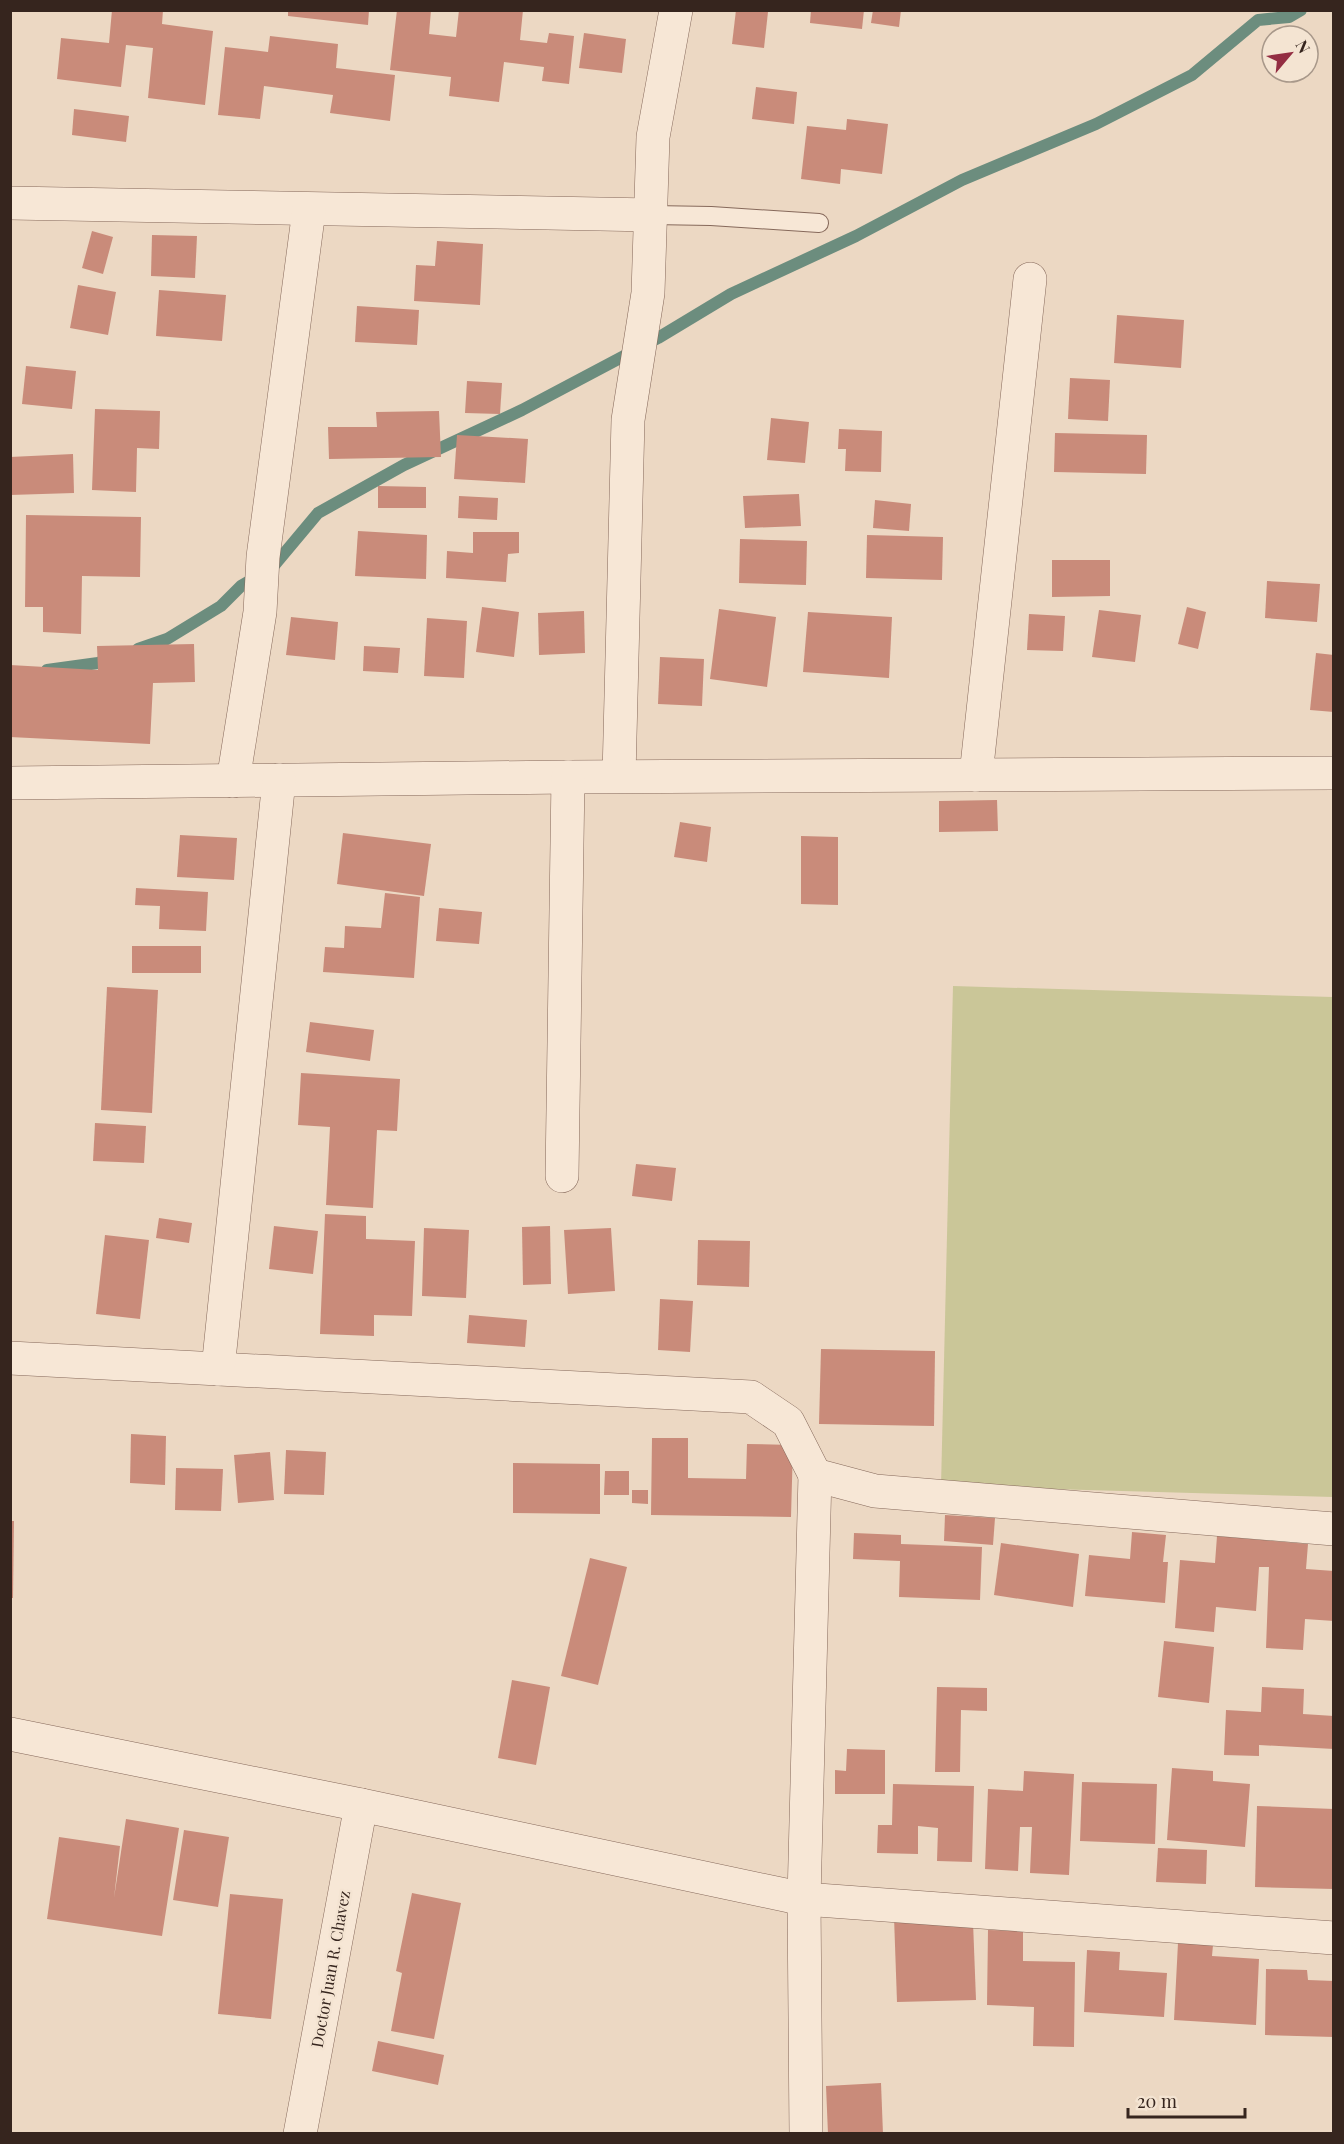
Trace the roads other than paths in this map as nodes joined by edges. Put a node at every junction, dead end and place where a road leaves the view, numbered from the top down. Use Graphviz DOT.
graph roads {
  1 [pos="676,10"];
  2 [pos="10,203"];
  3 [pos="309,210"];
  4 [pos="652,215"];
  5 [pos="819,223"];
  6 [pos="1030,279"];
  7 [pos="1334,773"];
  8 [pos="976,775"];
  9 [pos="619,776"];
  10 [pos="568,777"];
  11 [pos="279,780"];
  12 [pos="233,781"];
  13 [pos="10,783"];
  14 [pos="562,1176"];
  15 [pos="10,1358"];
  16 [pos="218,1369"];
  17 [pos="815,1475"];
  18 [pos="1334,1528"];
  19 [pos="10,1734"];
  20 [pos="361,1805"];
  21 [pos="804,1899"];
  22 [pos="1334,1938"];
  23 [pos="300,2133"];
  24 [pos="806,2133"];
  1 -- 4 [label="street"];
  2 -- 3 [label="street"];
  3 -- 4 [label="street"];
  3 -- 12 [label="street"];
  4 -- 5 [label="lane"];
  4 -- 9 [label="street"];
  6 -- 8 [label="street"];
  7 -- 8 [label="street"];
  8 -- 9 [label="street"];
  9 -- 10 [label="street"];
  10 -- 11 [label="street"];
  10 -- 14 [label="street"];
  11 -- 12 [label="street"];
  11 -- 16 [label="street"];
  12 -- 13 [label="street"];
  15 -- 16 [label="street"];
  16 -- 17 [label="street"];
  17 -- 18 [label="street"];
  17 -- 21 [label="street"];
  19 -- 20 [label="street"];
  20 -- 21 [label="street"];
  20 -- 23 [label="street, Doctor Juan R. Chavez"];
  21 -- 22 [label="street"];
  21 -- 24 [label="street"];
}
